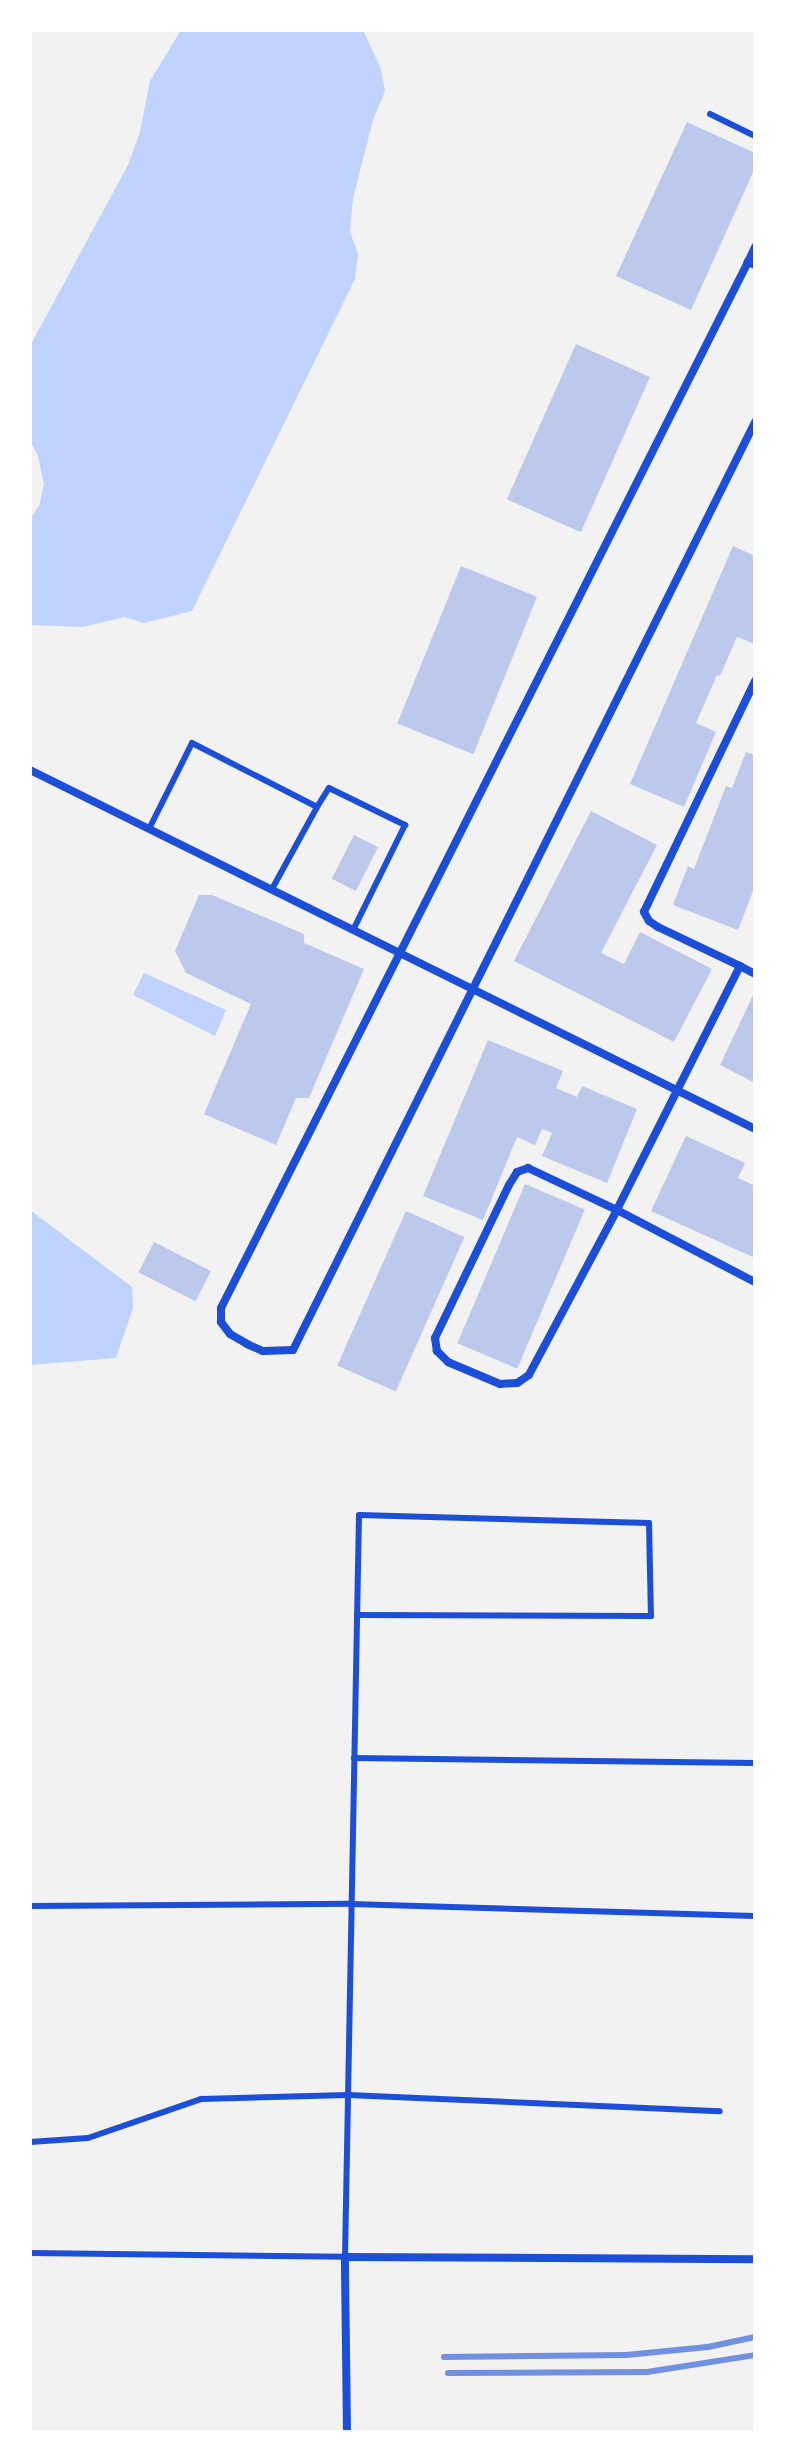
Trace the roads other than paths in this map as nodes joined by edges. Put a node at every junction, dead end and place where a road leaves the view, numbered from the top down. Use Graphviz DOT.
graph roads {
  1 [pos="710,114"];
  2 [pos="755,136"];
  3 [pos="755,247"];
  4 [pos="751,263"];
  5 [pos="755,422"];
  6 [pos="755,681"];
  7 [pos="30,770"];
  8 [pos="317,807"];
  9 [pos="150,827"];
  10 [pos="272,889"];
  11 [pos="353,930"];
  12 [pos="398,953"];
  13 [pos="740,966"];
  14 [pos="755,974"];
  15 [pos="473,991"];
  16 [pos="678,1091"];
  17 [pos="755,1129"];
  18 [pos="617,1210"];
  19 [pos="755,1282"];
  20 [pos="357,1615"];
  21 [pos="354,1758"];
  22 [pos="755,1763"];
  23 [pos="351,1904"];
  24 [pos="30,1906"];
  25 [pos="755,1916"];
  26 [pos="348,2095"];
  27 [pos="720,2111"];
  28 [pos="30,2142"];
  29 [pos="30,2253"];
  30 [pos="345,2257"];
  31 [pos="755,2259"];
  32 [pos="347,2432"];
  1 -- 2 [label="lane"];
  3 -- 4 [label="street"];
  4 -- 12 [label="street"];
  5 -- 15 [label="street"];
  6 -- 13 [label="street"];
  7 -- 9 [label="street"];
  8 -- 9 [label="lane"];
  8 -- 10 [label="lane"];
  8 -- 11 [label="lane"];
  9 -- 10 [label="street"];
  10 -- 11 [label="street"];
  11 -- 12 [label="street"];
  12 -- 15 [label="street"];
  12 -- 15 [label="street"];
  13 -- 14 [label="street"];
  13 -- 16 [label="street"];
  15 -- 16 [label="street"];
  16 -- 17 [label="street"];
  16 -- 18 [label="street"];
  18 -- 18 [label="street"];
  18 -- 19 [label="street"];
  20 -- 20 [label="lane"];
  20 -- 21 [label="lane"];
  21 -- 22 [label="lane"];
  21 -- 23 [label="lane"];
  23 -- 24 [label="lane"];
  23 -- 25 [label="lane"];
  23 -- 26 [label="lane"];
  26 -- 27 [label="lane"];
  26 -- 28 [label="lane"];
  26 -- 30 [label="lane"];
  29 -- 30 [label="lane"];
  30 -- 31 [label="street"];
  30 -- 32 [label="street"];
}
